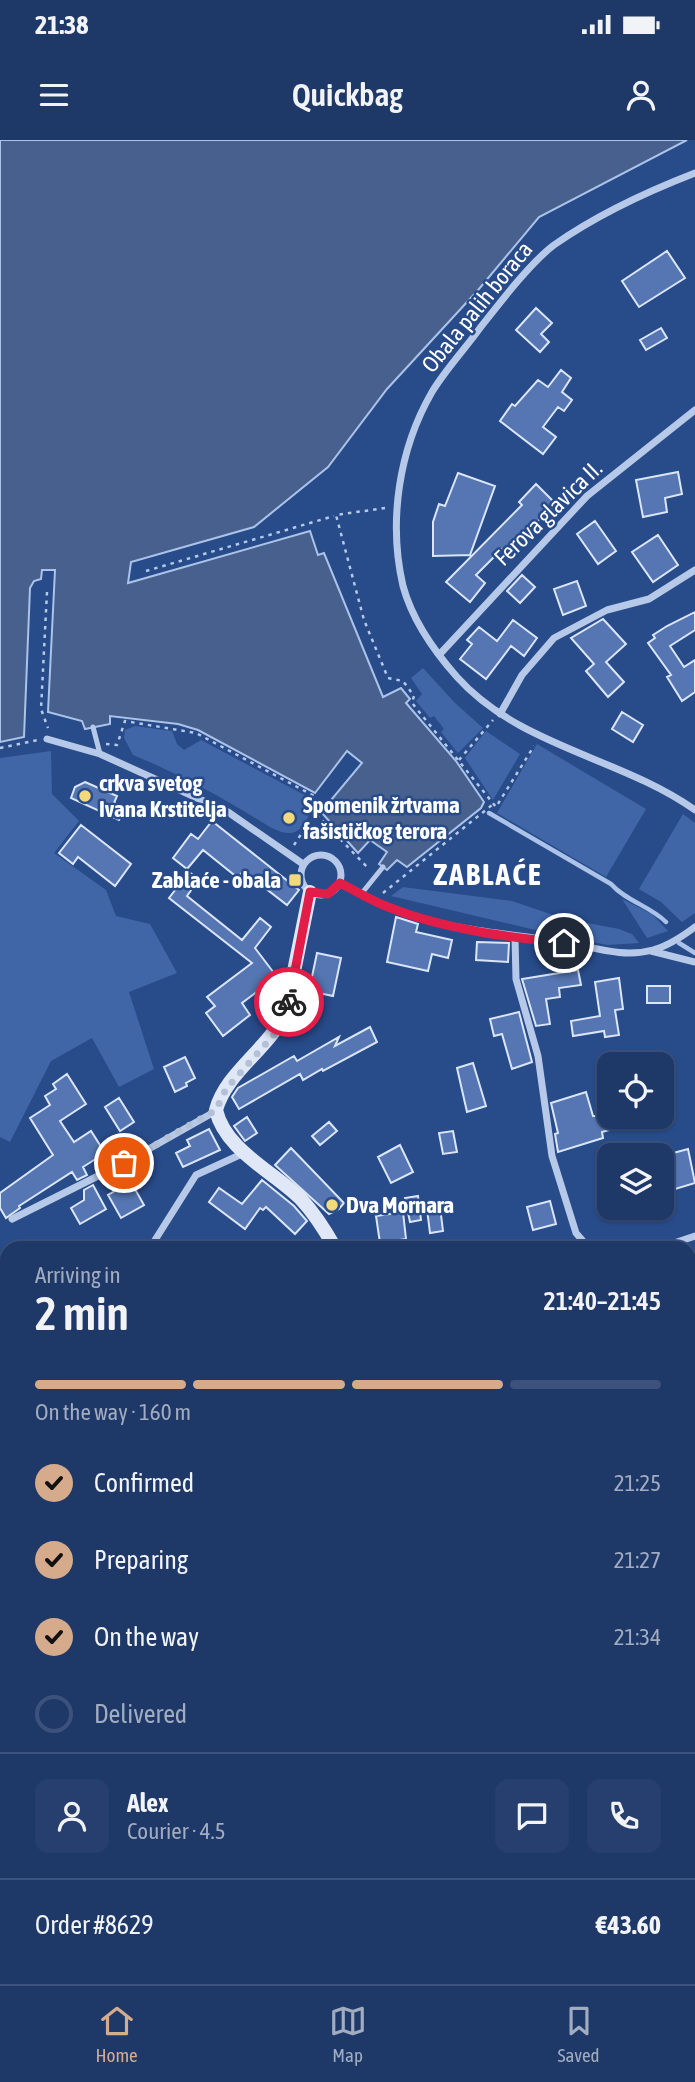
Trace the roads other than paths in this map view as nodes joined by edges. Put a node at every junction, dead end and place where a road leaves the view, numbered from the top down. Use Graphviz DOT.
graph roads {
  1 [pos="695,173"];
  2 [pos="695,410"];
  3 [pos="695,570"];
  4 [pos="439,654"];
  5 [pos="500,714"];
  6 [pos="93,727"];
  7 [pos="48,735"];
  8 [pos="100,754"];
  9 [pos="695,810"];
  10 [pos="303,864"];
  11 [pos="383,867"];
  12 [pos="340,883"];
  13 [pos="310,892"];
  14 [pos="362,893"];
  15 [pos="695,927"];
  16 [pos="515,938"];
  17 [pos="650,951"];
  18 [pos="695,962"];
  19 [pos="216,1110"];
  20 [pos="245,1153"];
  21 [pos="12,1219"];
  22 [pos="154,1241"];
  23 [pos="331,1241"];
  24 [pos="583,1241"];
  1 -- 4 [label="street, Obala palih boraca"];
  2 -- 4 [label="street, Ferova glavica II."];
  3 -- 5 [label="street"];
  4 -- 5 [label="street, Obala palih boraca"];
  5 -- 9 [label="street, Obala palih boraca"];
  6 -- 8 [label="lane"];
  7 -- 8 [label="street"];
  8 -- 10 [label="street"];
  10 -- 12 [label="street"];
  10 -- 13 [label="street"];
  11 -- 14 [label="lane"];
  12 -- 13 [label="street"];
  12 -- 14 [label="street"];
  13 -- 19 [label="street"];
  14 -- 16 [label="street"];
  15 -- 17 [label="street"];
  16 -- 17 [label="street"];
  16 -- 24 [label="street"];
  17 -- 18 [label="street"];
  19 -- 20 [label="street"];
  19 -- 21 [label="street"];
  20 -- 22 [label="street"];
  20 -- 23 [label="street"];
}
